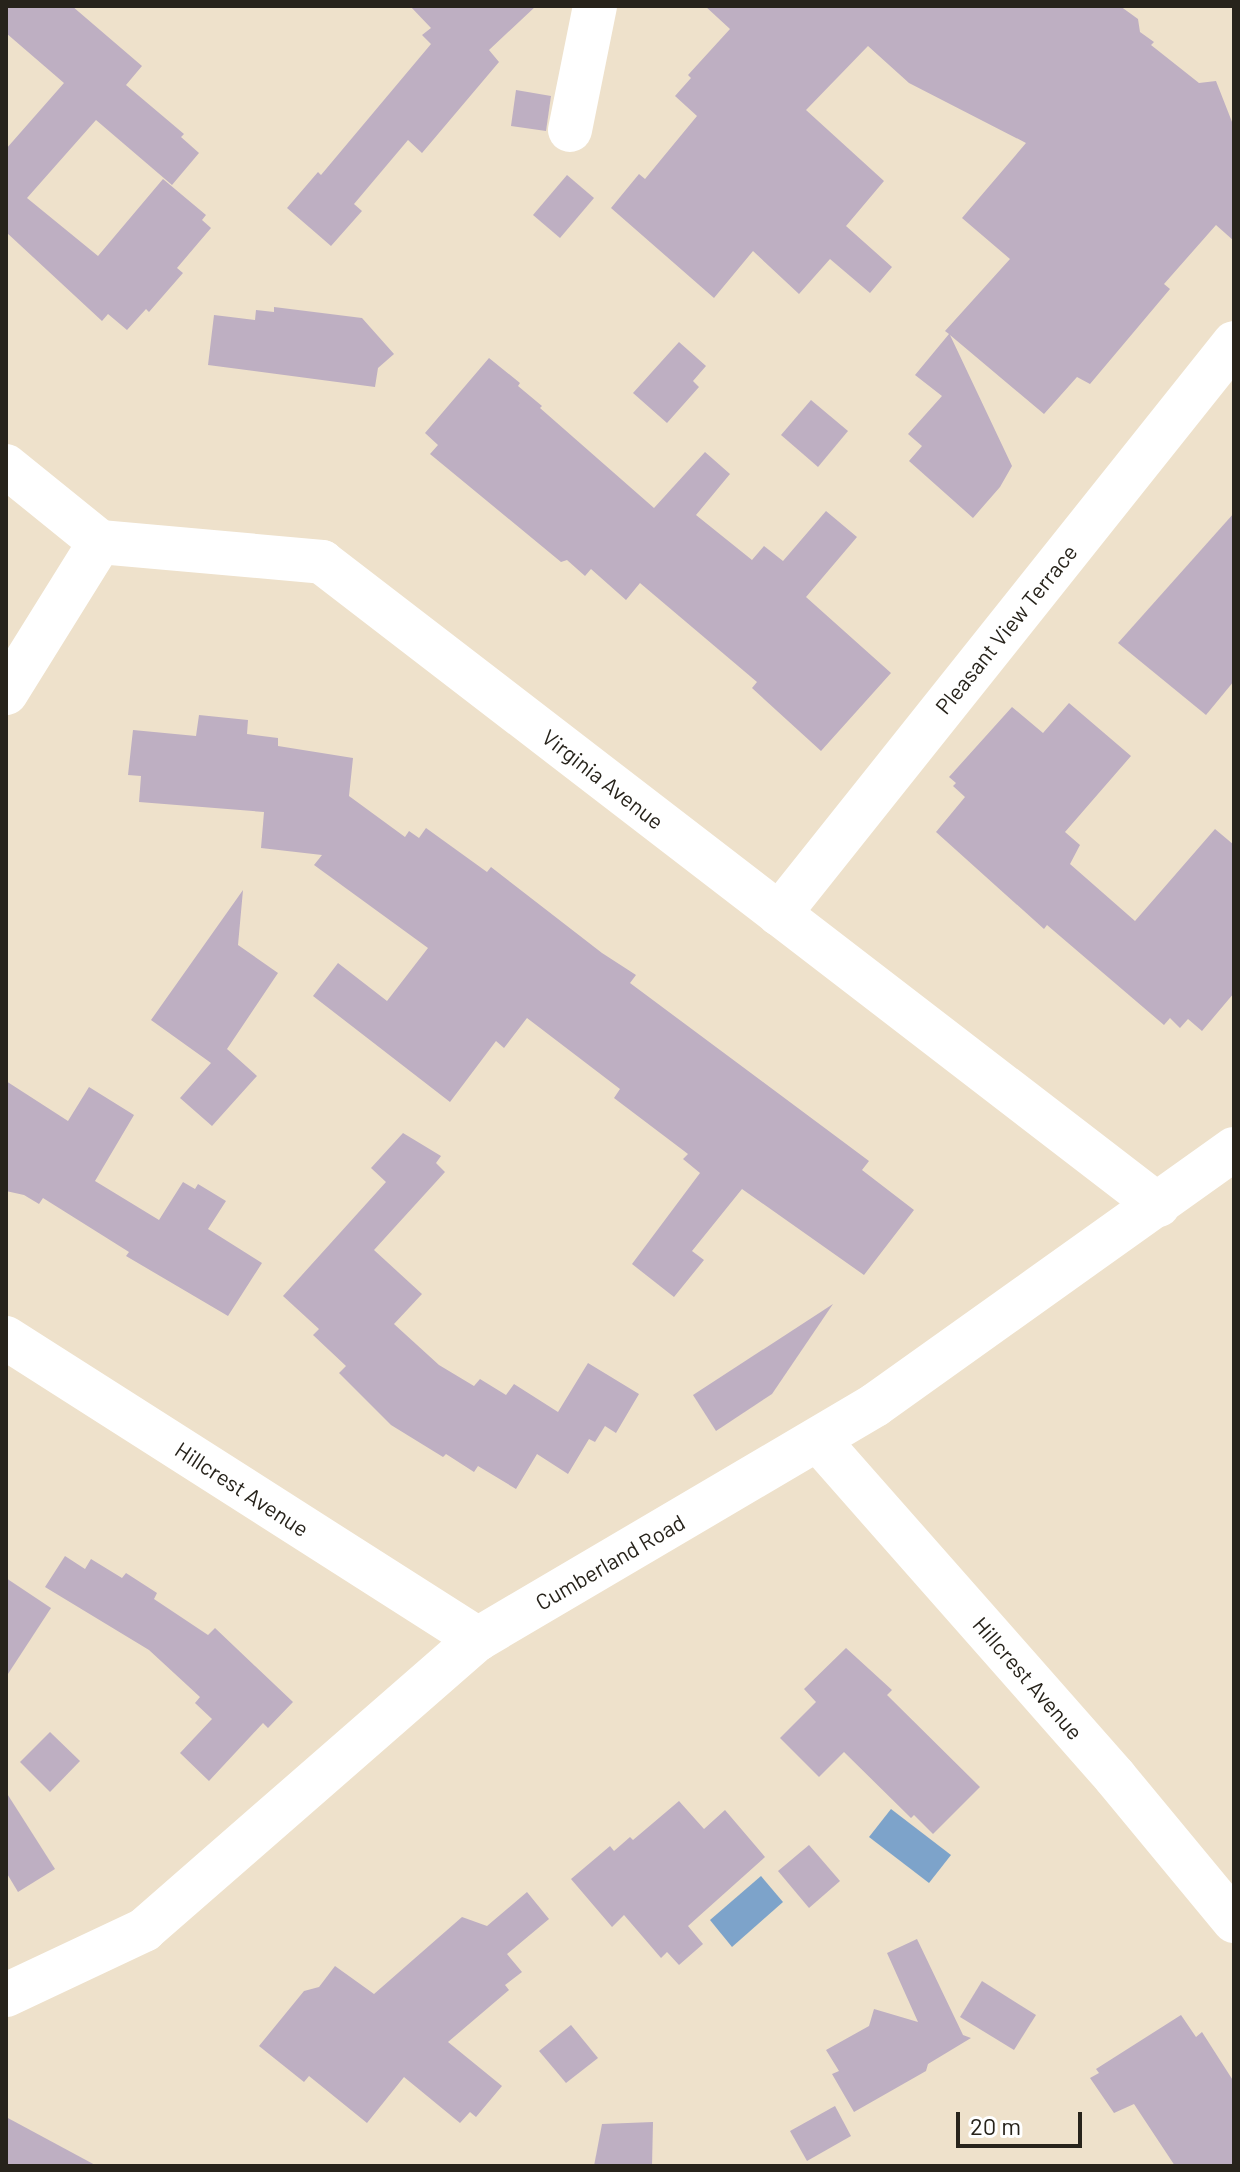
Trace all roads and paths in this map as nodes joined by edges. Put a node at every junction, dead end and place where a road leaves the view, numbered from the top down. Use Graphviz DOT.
graph roads {
  1 [pos="595,6"];
  2 [pos="570,130"];
  3 [pos="1234,343"];
  4 [pos="6,466"];
  5 [pos="100,542"];
  6 [pos="6,693"];
  7 [pos="779,914"];
  8 [pos="1234,1149"];
  9 [pos="1158,1205"];
  10 [pos="6,1338"];
  11 [pos="818,1440"];
  12 [pos="478,1639"];
  13 [pos="1234,1921"];
  14 [pos="6,1995"];
  1 -- 2 [label="street"];
  3 -- 7 [label="street, Pleasant View Terrace"];
  4 -- 5 [label="street"];
  5 -- 6 [label="street"];
  5 -- 7 [label="street, Virginia Avenue"];
  7 -- 9 [label="street, Virginia Avenue"];
  8 -- 9 [label="street, Cumberland Road"];
  9 -- 11 [label="street, Cumberland Road"];
  10 -- 12 [label="street, Hillcrest Avenue"];
  11 -- 12 [label="street, Cumberland Road"];
  11 -- 13 [label="street, Hillcrest Avenue"];
  12 -- 14 [label="street, Cumberland Road"];
}
